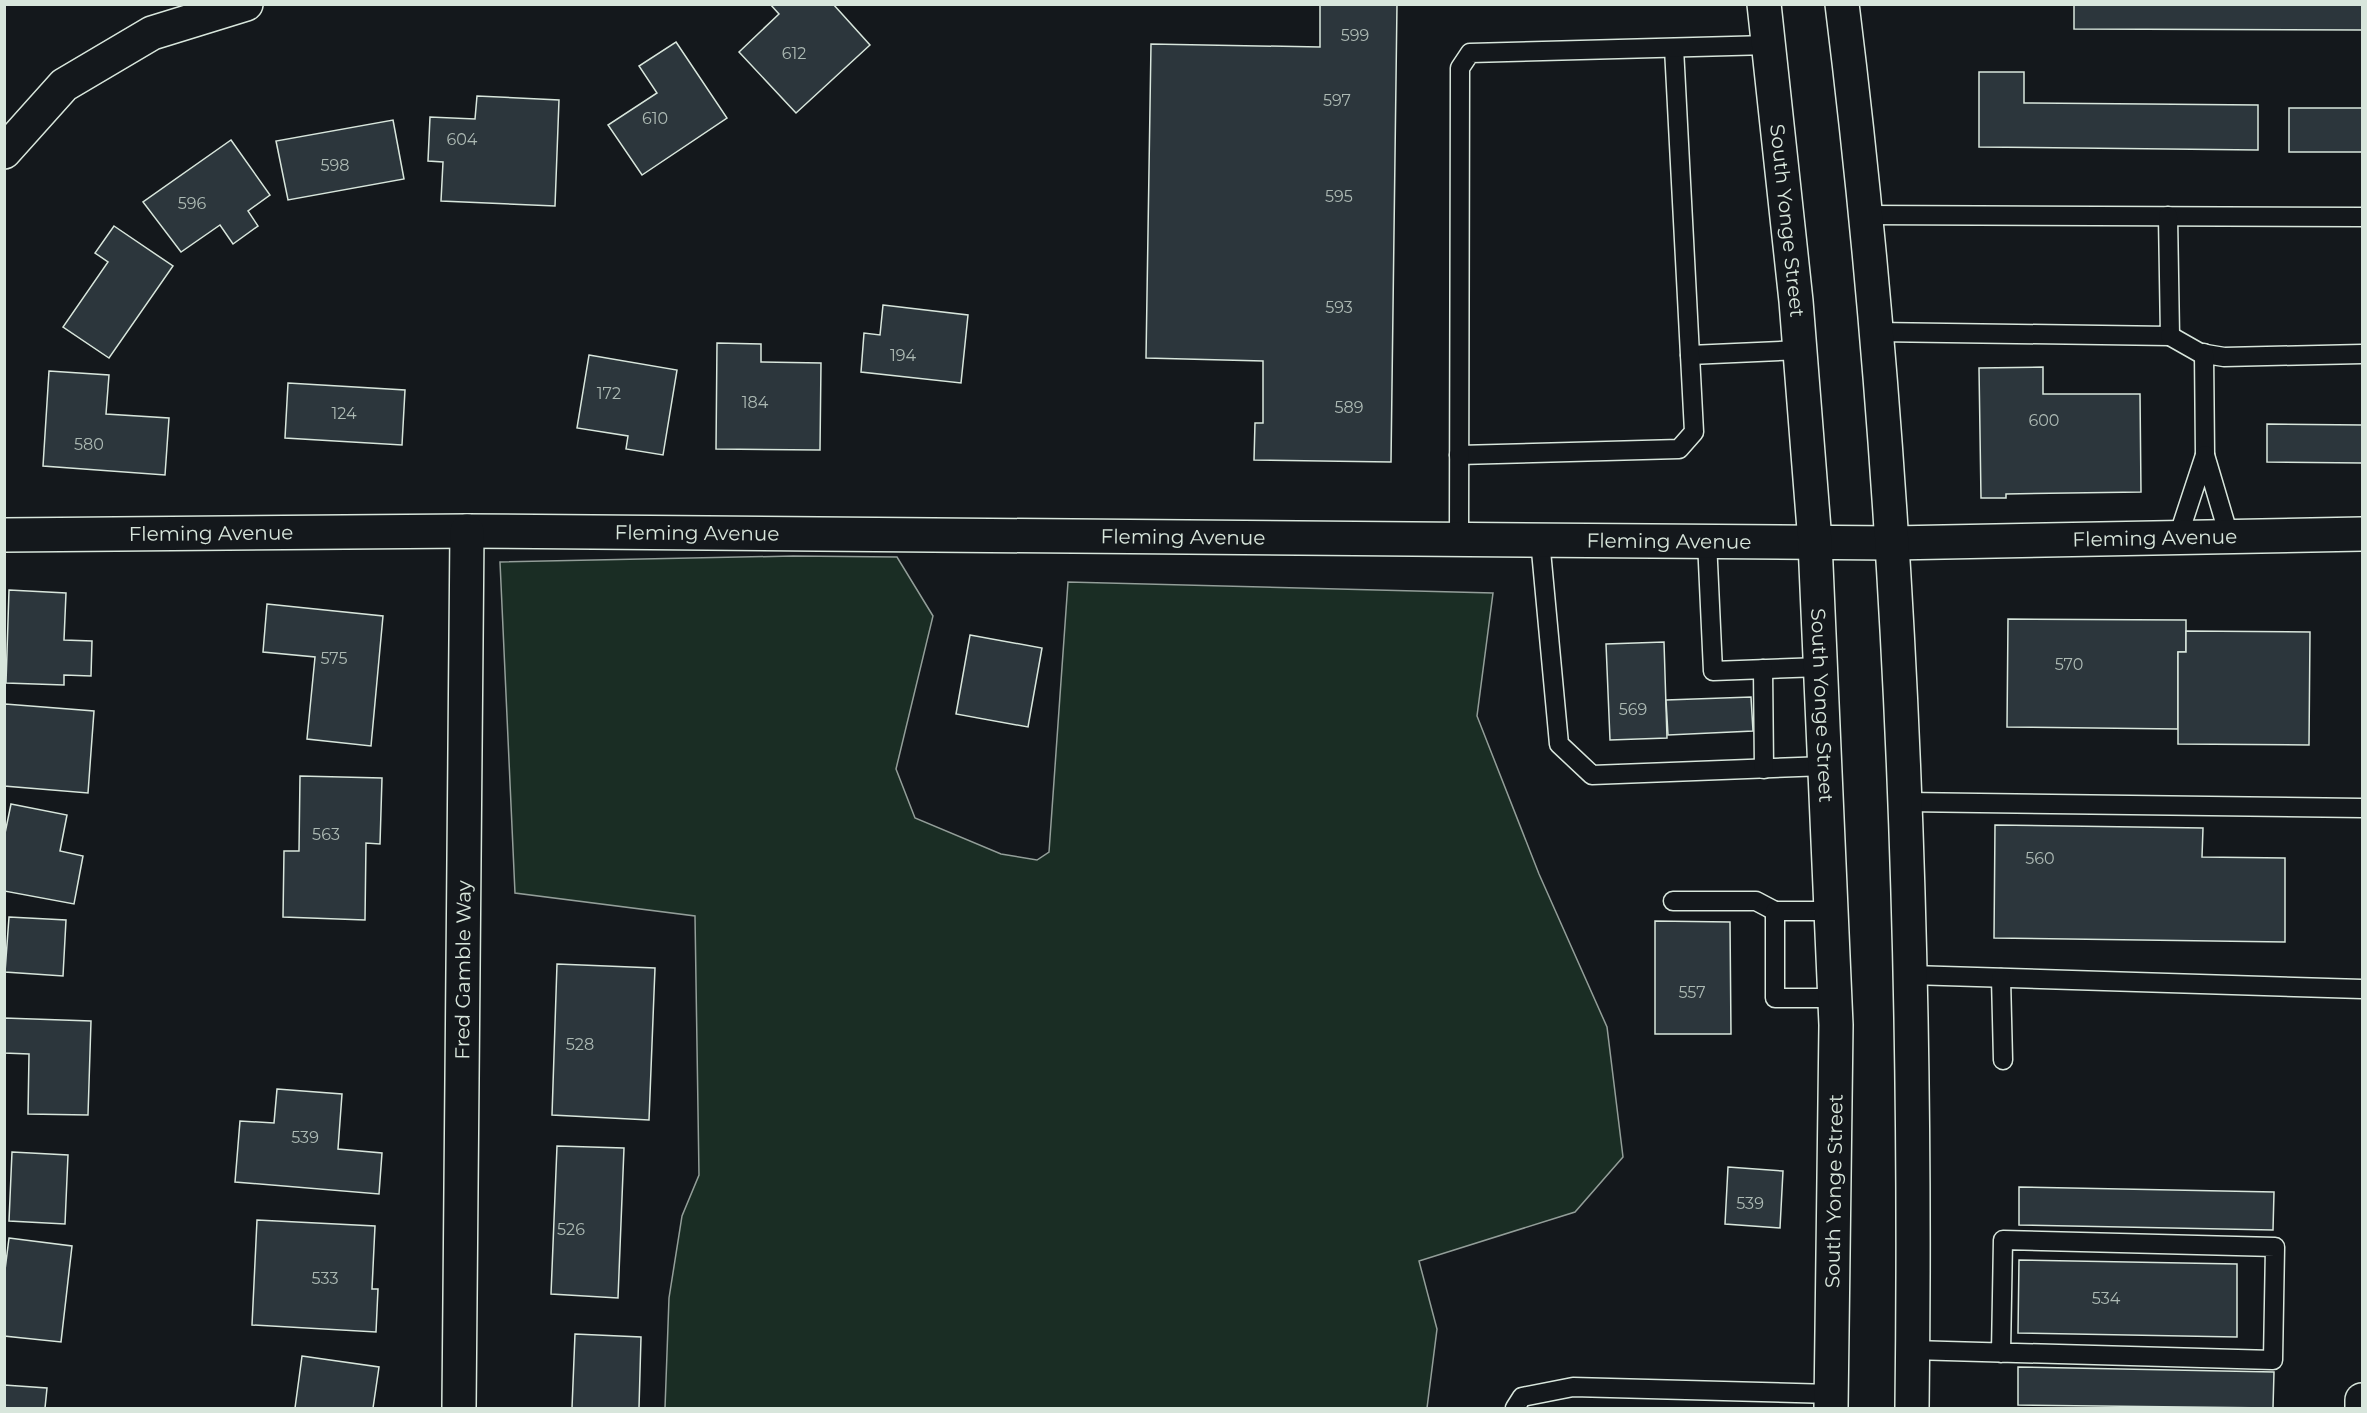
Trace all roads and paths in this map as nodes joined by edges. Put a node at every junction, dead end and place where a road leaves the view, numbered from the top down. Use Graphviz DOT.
graph roads {
  1 [pos="246,4"];
  2 [pos="1764,4"];
  3 [pos="1842,4"];
  4 [pos="1769,45"];
  5 [pos="1674,48"];
  6 [pos="4,152"];
  7 [pos="1866,215"];
  8 [pos="2168,216"];
  9 [pos="2362,217"];
  10 [pos="1877,332"];
  11 [pos="2170,336"];
  12 [pos="1800,350"];
  13 [pos="2204,353"];
  14 [pos="2362,354"];
  15 [pos="1690,355"];
  16 [pos="1459,455"];
  17 [pos="2205,455"];
  18 [pos="467,531"];
  19 [pos="2362,534"];
  20 [pos="4,535"];
  21 [pos="2229,536"];
  22 [pos="2178,537"];
  23 [pos="1459,539"];
  24 [pos="1540,540"];
  25 [pos="1707,541"];
  26 [pos="1815,542"];
  27 [pos="1893,543"];
  28 [pos="1821,667"];
  29 [pos="1763,669"];
  30 [pos="1826,766"];
  31 [pos="1764,769"];
  32 [pos="1906,802"];
  33 [pos="2362,808"];
  34 [pos="1673,901"];
  35 [pos="1775,911"];
  36 [pos="1831,911"];
  37 [pos="1911,975"];
  38 [pos="2001,978"];
  39 [pos="2362,988"];
  40 [pos="1834,998"];
  41 [pos="2003,1060"];
  42 [pos="1912,1350"];
  43 [pos="2001,1353"];
  44 [pos="2362,1400"];
  45 [pos="1831,1401"];
  46 [pos="459,1408"];
  47 [pos="1515,1408"];
  48 [pos="1912,1408"];
  49 [pos="2362,1408"];
  1 -- 6 [label="street"];
  2 -- 4 [label="street, South Yonge Street"];
  3 -- 7 [label="street"];
  4 -- 5 [label="lane"];
  4 -- 12 [label="street, South Yonge Street"];
  5 -- 15 [label="lane"];
  5 -- 16 [label="lane"];
  7 -- 8 [label="lane"];
  7 -- 10 [label="street"];
  8 -- 9 [label="lane"];
  8 -- 11 [label="lane"];
  10 -- 11 [label="lane"];
  10 -- 27 [label="street"];
  11 -- 13 [label="lane"];
  12 -- 15 [label="lane"];
  12 -- 26 [label="street, South Yonge Street"];
  13 -- 14 [label="lane"];
  13 -- 17 [label="lane"];
  15 -- 16 [label="lane"];
  16 -- 23 [label="lane"];
  17 -- 21 [label="lane"];
  17 -- 22 [label="lane"];
  18 -- 20 [label="street, Fleming Avenue"];
  18 -- 23 [label="street, Fleming Avenue"];
  18 -- 46 [label="street, Fred Gamble Way"];
  19 -- 21 [label="street, Fleming Avenue"];
  21 -- 22 [label="street, Fleming Avenue"];
  22 -- 27 [label="street, Fleming Avenue"];
  23 -- 24 [label="street, Fleming Avenue"];
  24 -- 25 [label="street, Fleming Avenue"];
  24 -- 31 [label="lane"];
  25 -- 26 [label="street, Fleming Avenue"];
  25 -- 29 [label="lane"];
  26 -- 27 [label="street, Fleming Avenue"];
  26 -- 28 [label="street, South Yonge Street"];
  27 -- 32 [label="street"];
  28 -- 29 [label="lane"];
  28 -- 30 [label="street, South Yonge Street"];
  29 -- 31 [label="lane"];
  30 -- 31 [label="lane"];
  30 -- 36 [label="street, South Yonge Street"];
  32 -- 33 [label="lane"];
  32 -- 37 [label="street"];
  34 -- 35 [label="lane"];
  35 -- 36 [label="lane"];
  35 -- 40 [label="lane"];
  36 -- 40 [label="street, South Yonge Street"];
  37 -- 38 [label="lane"];
  37 -- 42 [label="street"];
  38 -- 39 [label="lane"];
  38 -- 41 [label="lane"];
  40 -- 45 [label="street, South Yonge Street"];
  42 -- 43 [label="lane"];
  42 -- 48 [label="street"];
  43 -- 43 [label="lane"];
  44 -- 49 [label="street"];
  45 -- 47 [label="lane"];
}
